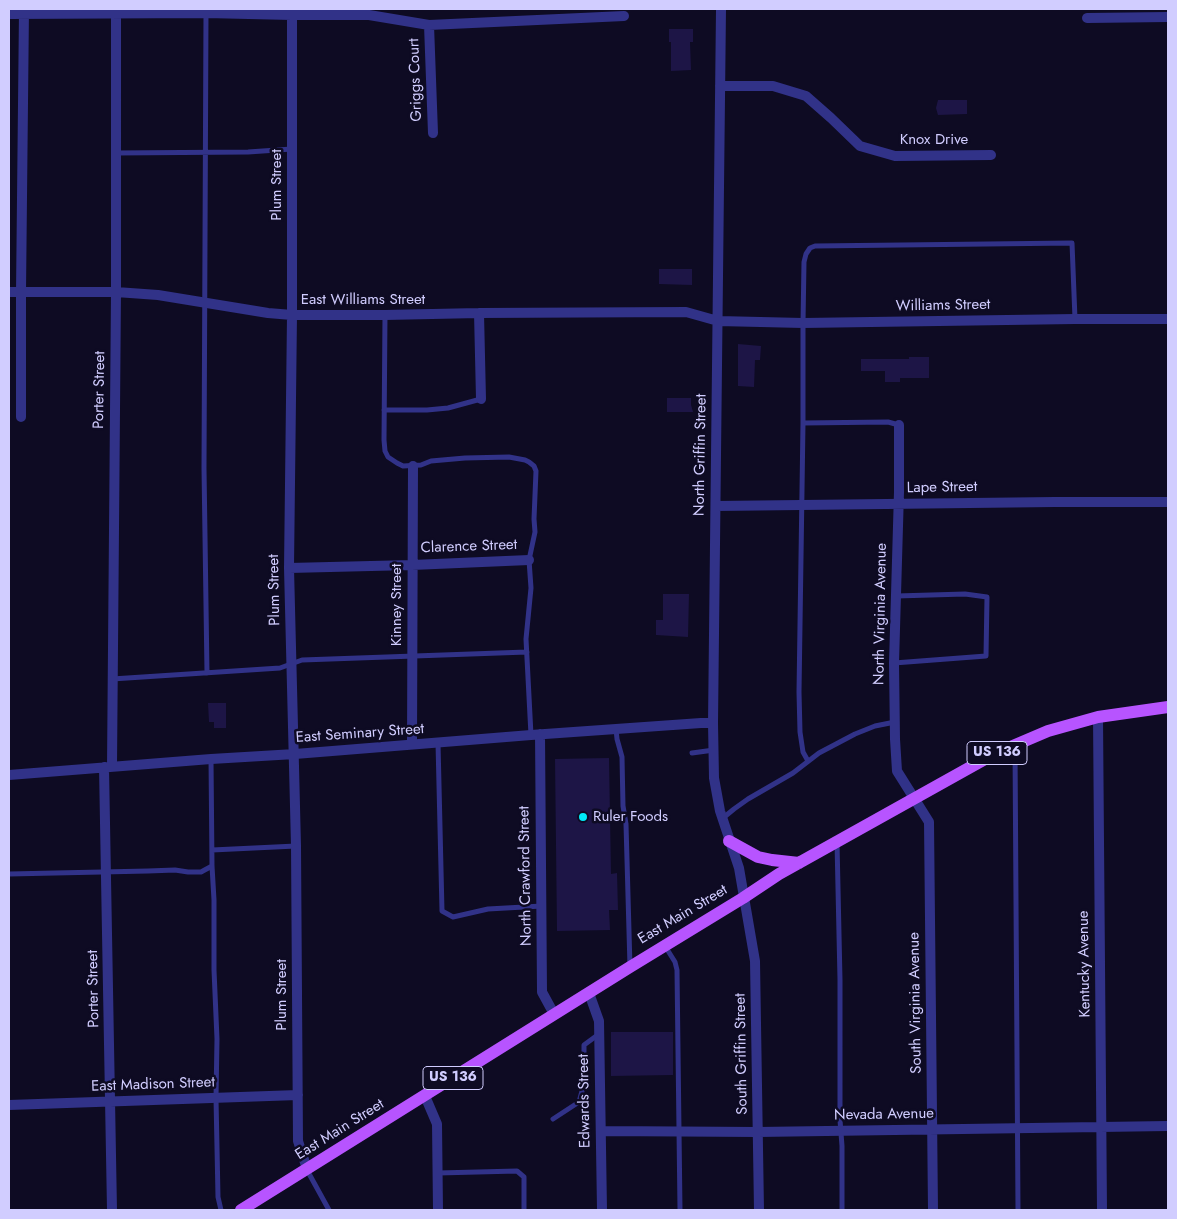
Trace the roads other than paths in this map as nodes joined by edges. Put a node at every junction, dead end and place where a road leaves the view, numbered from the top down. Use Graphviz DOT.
graph roads {
  1 [pos="721,9"];
  2 [pos="24,11"];
  3 [pos="292,12"];
  4 [pos="624,12"];
  5 [pos="116,13"];
  6 [pos="206,13"];
  7 [pos="9,14"];
  8 [pos="1087,18"];
  9 [pos="1168,18"];
  10 [pos="429,25"];
  11 [pos="720,86"];
  12 [pos="433,133"];
  13 [pos="292,149"];
  14 [pos="206,153"];
  15 [pos="116,154"];
  16 [pos="991,155"];
  17 [pos="9,292"];
  18 [pos="21,292"];
  19 [pos="116,292"];
  20 [pos="204,302"];
  21 [pos="479,313"];
  22 [pos="292,315"];
  23 [pos="385,315"];
  24 [pos="1075,319"];
  25 [pos="1168,319"];
  26 [pos="718,321"];
  27 [pos="803,323"];
  28 [pos="481,399"];
  29 [pos="384,410"];
  30 [pos="21,417"];
  31 [pos="803,423"];
  32 [pos="899,425"];
  33 [pos="413,466"];
  34 [pos="1168,502"];
  35 [pos="898,504"];
  36 [pos="802,505"];
  37 [pos="716,506"];
  38 [pos="529,560"];
  39 [pos="412,564"];
  40 [pos="289,568"];
  41 [pos="896,596"];
  42 [pos="526,652"];
  43 [pos="412,656"];
  44 [pos="894,663"];
  45 [pos="292,664"];
  46 [pos="208,673"];
  47 [pos="112,679"];
  48 [pos="1168,707"];
  49 [pos="1098,717"];
  50 [pos="895,722"];
  51 [pos="713,723"];
  52 [pos="616,729"];
  53 [pos="535,734"];
  54 [pos="438,742"];
  55 [pos="412,744"];
  56 [pos="1016,744"];
  57 [pos="714,750"];
  58 [pos="692,753"];
  59 [pos="295,754"];
  60 [pos="211,759"];
  61 [pos="808,761"];
  62 [pos="108,767"];
  63 [pos="9,774"];
  64 [pos="914,799"];
  65 [pos="722,818"];
  66 [pos="730,841"];
  67 [pos="837,842"];
  68 [pos="296,846"];
  69 [pos="212,850"];
  70 [pos="799,863"];
  71 [pos="212,866"];
  72 [pos="107,872"];
  73 [pos="9,874"];
  74 [pos="743,898"];
  75 [pos="542,906"];
  76 [pos="665,946"];
  77 [pos="630,967"];
  78 [pos="589,993"];
  79 [pos="554,1014"];
  80 [pos="600,1034"];
  81 [pos="298,1095"];
  82 [pos="425,1096"];
  83 [pos="216,1098"];
  84 [pos="110,1101"];
  85 [pos="9,1105"];
  86 [pos="554,1119"];
  87 [pos="1168,1126"];
  88 [pos="1102,1127"];
  89 [pos="932,1129"];
  90 [pos="1016,1129"];
  91 [pos="840,1130"];
  92 [pos="601,1131"];
  93 [pos="679,1132"];
  94 [pos="758,1132"];
  95 [pos="306,1170"];
  96 [pos="438,1173"];
  97 [pos="112,1210"];
  98 [pos="221,1210"];
  99 [pos="241,1210"];
  100 [pos="329,1210"];
  101 [pos="438,1210"];
  102 [pos="524,1210"];
  103 [pos="602,1210"];
  104 [pos="680,1210"];
  105 [pos="759,1210"];
  106 [pos="842,1210"];
  107 [pos="933,1210"];
  108 [pos="1018,1210"];
  109 [pos="1102,1210"];
  1 -- 11 [label="street, North Griffin Street"];
  2 -- 5 [label="street"];
  2 -- 7 [label="street"];
  2 -- 18 [label="street"];
  3 -- 6 [label="street"];
  3 -- 10 [label="street"];
  3 -- 13 [label="street, Plum Street"];
  4 -- 10 [label="street"];
  5 -- 6 [label="street"];
  5 -- 15 [label="street, Porter Street"];
  6 -- 14 [label="lane"];
  8 -- 9 [label="street"];
  10 -- 12 [label="street, Griggs Court"];
  11 -- 16 [label="street, Knox Drive"];
  11 -- 26 [label="street, North Griffin Street"];
  13 -- 14 [label="lane"];
  13 -- 22 [label="street, Plum Street"];
  14 -- 15 [label="lane"];
  14 -- 20 [label="lane"];
  15 -- 19 [label="street, Porter Street"];
  17 -- 18 [label="street, East Williams Street"];
  18 -- 19 [label="street, East Williams Street"];
  18 -- 30 [label="street"];
  19 -- 20 [label="street, East Williams Street"];
  19 -- 47 [label="street, Porter Street"];
  20 -- 22 [label="street, East Williams Street"];
  20 -- 46 [label="lane"];
  21 -- 23 [label="street, East Williams Street"];
  21 -- 26 [label="street, East Williams Street"];
  21 -- 28 [label="street"];
  22 -- 23 [label="street, East Williams Street"];
  22 -- 40 [label="street, Plum Street"];
  23 -- 29 [label="lane"];
  24 -- 25 [label="street, Williams Street"];
  24 -- 27 [label="street, Williams Street"];
  24 -- 27 [label="lane"];
  26 -- 27 [label="street, Williams Street"];
  26 -- 37 [label="street, North Griffin Street"];
  27 -- 31 [label="lane"];
  28 -- 29 [label="lane"];
  29 -- 33 [label="lane"];
  31 -- 32 [label="lane"];
  31 -- 36 [label="lane"];
  32 -- 35 [label="street, North Virginia Avenue"];
  33 -- 38 [label="lane"];
  33 -- 39 [label="street, Kinney Street"];
  34 -- 35 [label="street, Lape Street"];
  35 -- 36 [label="street, Lape Street"];
  35 -- 41 [label="street, North Virginia Avenue"];
  36 -- 37 [label="street, Lape Street"];
  36 -- 61 [label="lane"];
  37 -- 51 [label="street, North Griffin Street"];
  38 -- 39 [label="street, Clarence Street"];
  38 -- 42 [label="lane"];
  39 -- 40 [label="street, Clarence Street"];
  39 -- 43 [label="street, Kinney Street"];
  40 -- 45 [label="street, Plum Street"];
  41 -- 44 [label="street, North Virginia Avenue"];
  41 -- 44 [label="lane"];
  42 -- 43 [label="lane"];
  42 -- 53 [label="lane"];
  43 -- 45 [label="lane"];
  43 -- 55 [label="street, Kinney Street"];
  44 -- 50 [label="street, North Virginia Avenue"];
  45 -- 46 [label="lane"];
  45 -- 59 [label="street, Plum Street"];
  46 -- 47 [label="lane"];
  47 -- 62 [label="street, Porter Street"];
  48 -- 49 [label="main road, East Main Street / US 136"];
  49 -- 56 [label="main road, East Main Street / US 136"];
  49 -- 88 [label="street, Kentucky Avenue"];
  50 -- 61 [label="lane"];
  50 -- 64 [label="street, North Virginia Avenue"];
  51 -- 52 [label="street, East Seminary Street"];
  51 -- 57 [label="street, North Griffin Street"];
  52 -- 53 [label="street, East Seminary Street"];
  52 -- 77 [label="lane"];
  53 -- 54 [label="street, East Seminary Street"];
  53 -- 75 [label="street, North Crawford Street"];
  54 -- 55 [label="street, East Seminary Street"];
  54 -- 75 [label="lane"];
  55 -- 59 [label="street, East Seminary Street"];
  56 -- 64 [label="main road, East Main Street / US 136"];
  56 -- 90 [label="lane"];
  57 -- 58 [label="lane"];
  57 -- 65 [label="street, North Griffin Street"];
  59 -- 60 [label="street, East Seminary Street"];
  59 -- 68 [label="street, Plum Street"];
  60 -- 62 [label="street, East Seminary Street"];
  60 -- 69 [label="lane"];
  61 -- 65 [label="lane"];
  62 -- 63 [label="street, East Seminary Street"];
  62 -- 72 [label="street, Porter Street"];
  64 -- 67 [label="main road, East Main Street / US 136"];
  64 -- 89 [label="street, South Virginia Avenue"];
  65 -- 66 [label="street, North Griffin Street"];
  66 -- 70 [label="main road"];
  66 -- 74 [label="street, North Griffin Street"];
  67 -- 70 [label="main road, East Main Street / US 136"];
  67 -- 91 [label="lane"];
  68 -- 69 [label="lane"];
  68 -- 81 [label="street, Plum Street"];
  69 -- 71 [label="lane"];
  70 -- 74 [label="main road, East Main Street / US 136"];
  71 -- 72 [label="lane"];
  71 -- 83 [label="lane"];
  72 -- 73 [label="lane"];
  72 -- 84 [label="street, Porter Street"];
  74 -- 76 [label="main road, East Main Street / US 136"];
  74 -- 94 [label="street, South Griffin Street"];
  75 -- 79 [label="street, North Crawford Street"];
  76 -- 77 [label="main road, East Main Street / US 136"];
  76 -- 93 [label="lane"];
  77 -- 78 [label="main road, East Main Street / US 136"];
  78 -- 79 [label="main road, East Main Street / US 136"];
  78 -- 80 [label="street, Edwards Street"];
  79 -- 82 [label="main road, East Main Street / US 136"];
  80 -- 86 [label="lane"];
  80 -- 92 [label="street, Edwards Street"];
  81 -- 83 [label="street, East Madison Street"];
  81 -- 95 [label="street, Plum Street"];
  82 -- 95 [label="main road, East Main Street / US 136"];
  82 -- 96 [label="street"];
  83 -- 84 [label="street, East Madison Street"];
  83 -- 98 [label="lane"];
  84 -- 85 [label="street, East Madison Street"];
  84 -- 97 [label="street, Porter Street"];
  87 -- 88 [label="street, Nevada Avenue"];
  88 -- 90 [label="street, Nevada Avenue"];
  88 -- 109 [label="street, Kentucky Avenue"];
  89 -- 90 [label="street, Nevada Avenue"];
  89 -- 91 [label="street, Nevada Avenue"];
  89 -- 107 [label="street, South Virginia Avenue"];
  90 -- 108 [label="lane"];
  91 -- 94 [label="street, Nevada Avenue"];
  91 -- 106 [label="lane"];
  92 -- 93 [label="street, Nevada Avenue"];
  92 -- 103 [label="street, Edwards Street"];
  93 -- 94 [label="street, Nevada Avenue"];
  93 -- 104 [label="lane"];
  94 -- 105 [label="street, South Griffin Street"];
  95 -- 99 [label="main road, East Main Street / US 136"];
  95 -- 100 [label="lane"];
  96 -- 101 [label="street"];
  96 -- 102 [label="lane"];
}
